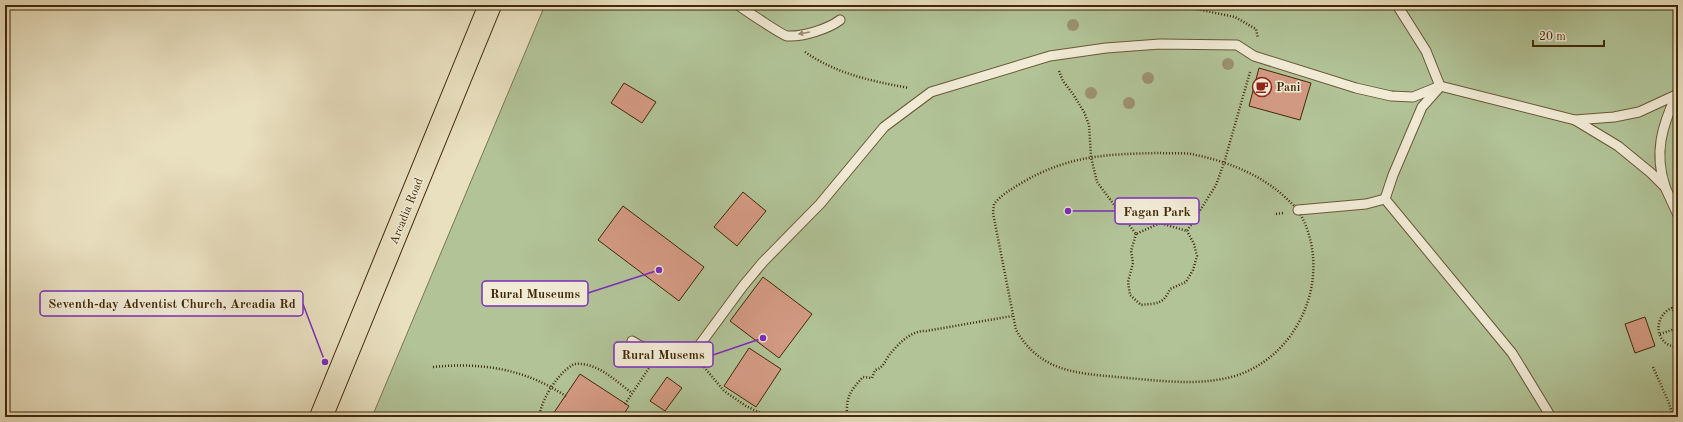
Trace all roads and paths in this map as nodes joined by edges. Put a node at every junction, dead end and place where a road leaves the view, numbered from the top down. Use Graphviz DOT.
graph roads {
  1 [pos="490,5"];
  2 [pos="738,5"];
  3 [pos="1176,5"];
  4 [pos="1396,5"];
  5 [pos="840,20"];
  6 [pos="786,36"];
  7 [pos="1050,56"];
  8 [pos="1254,56"];
  9 [pos="1440,86"];
  10 [pos="931,92"];
  11 [pos="1677,95"];
  12 [pos="1575,120"];
  13 [pos="1092,157"];
  14 [pos="1224,163"];
  15 [pos="1665,187"];
  16 [pos="1385,199"];
  17 [pos="1298,210"];
  18 [pos="1678,215"];
  19 [pos="1187,231"];
  20 [pos="1136,234"];
  21 [pos="1678,306"];
  22 [pos="1672,307"];
  23 [pos="1012,316"];
  24 [pos="1678,323"];
  25 [pos="1678,328"];
  26 [pos="1660,334"];
  27 [pos="632,341"];
  28 [pos="1678,347"];
  29 [pos="658,355"];
  30 [pos="690,358"];
  31 [pos="433,367"];
  32 [pos="1653,367"];
  33 [pos="552,387"];
  34 [pos="632,393"];
  35 [pos="567,397"];
  36 [pos="625,404"];
  37 [pos="321,417"];
  38 [pos="539,417"];
  39 [pos="769,417"];
  40 [pos="847,417"];
  41 [pos="1551,417"];
  42 [pos="1673,417"];
  1 -- 37 [label="main road, Arcadia Road"];
  2 -- 6 [label="lane"];
  3 -- 8 [label="path"];
  4 -- 9 [label="lane"];
  5 -- 6 [label="lane, one-way"];
  6 -- 10 [label="path"];
  7 -- 8 [label="lane"];
  7 -- 10 [label="lane"];
  7 -- 13 [label="path"];
  8 -- 9 [label="lane"];
  8 -- 14 [label="path"];
  9 -- 12 [label="lane"];
  9 -- 16 [label="lane"];
  10 -- 30 [label="lane"];
  11 -- 12 [label="lane"];
  11 -- 15 [label="lane"];
  12 -- 15 [label="lane"];
  13 -- 14 [label="path"];
  13 -- 20 [label="path"];
  13 -- 23 [label="path"];
  14 -- 17 [label="path"];
  14 -- 19 [label="path"];
  15 -- 18 [label="lane"];
  16 -- 17 [label="lane"];
  16 -- 41 [label="lane"];
  17 -- 23 [label="path"];
  19 -- 20 [label="path"];
  19 -- 20 [label="path"];
  21 -- 22 [label="path"];
  22 -- 24 [label="path"];
  22 -- 26 [label="path"];
  23 -- 40 [label="path"];
  25 -- 26 [label="path"];
  26 -- 28 [label="path"];
  27 -- 29 [label="lane"];
  29 -- 30 [label="lane"];
  29 -- 34 [label="path"];
  30 -- 39 [label="path"];
  31 -- 33 [label="path"];
  32 -- 42 [label="path"];
  33 -- 34 [label="path"];
  33 -- 35 [label="path"];
  33 -- 38 [label="path"];
  34 -- 36 [label="path"];
}
